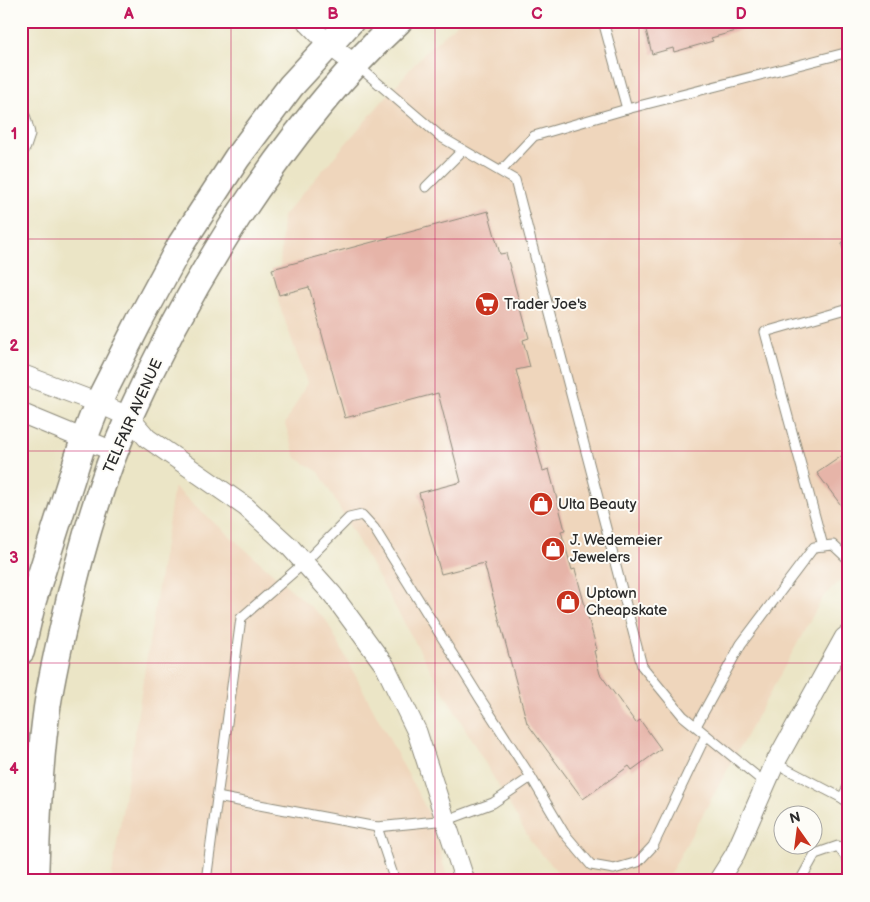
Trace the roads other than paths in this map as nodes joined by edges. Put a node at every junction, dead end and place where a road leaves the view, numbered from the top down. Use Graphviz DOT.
graph roads {
  1 [pos="306,21"];
  2 [pos="351,21"];
  3 [pos="399,21"];
  4 [pos="603,21"];
  5 [pos="329,45"];
  6 [pos="849,52"];
  7 [pos="356,65"];
  8 [pos="628,109"];
  9 [pos="21,119"];
  10 [pos="21,146"];
  11 [pos="463,150"];
  12 [pos="501,171"];
  13 [pos="426,187"];
  14 [pos="849,244"];
  15 [pos="849,250"];
  16 [pos="849,308"];
  17 [pos="21,374"];
  18 [pos="98,403"];
  19 [pos="21,413"];
  20 [pos="129,417"];
  21 [pos="84,439"];
  22 [pos="115,452"];
  23 [pos="823,546"];
  24 [pos="849,560"];
  25 [pos="304,564"];
  26 [pos="849,634"];
  27 [pos="21,651"];
  28 [pos="696,726"];
  29 [pos="706,735"];
  30 [pos="775,762"];
  31 [pos="531,777"];
  32 [pos="765,783"];
  33 [pos="849,785"];
  34 [pos="217,797"];
  35 [pos="846,801"];
  36 [pos="446,820"];
  37 [pos="377,827"];
  38 [pos="849,862"];
  39 [pos="35,881"];
  40 [pos="206,881"];
  41 [pos="395,881"];
  42 [pos="464,881"];
  43 [pos="718,881"];
  44 [pos="800,881"];
  1 -- 5 [label="street"];
  2 -- 5 [label="street"];
  3 -- 7 [label="street, TELFAIR AVENUE"];
  4 -- 8 [label="lane"];
  5 -- 7 [label="street"];
  5 -- 18 [label="street"];
  6 -- 8 [label="lane"];
  7 -- 11 [label="lane"];
  7 -- 20 [label="street, TELFAIR AVENUE"];
  8 -- 12 [label="lane"];
  9 -- 10 [label="street"];
  11 -- 12 [label="lane"];
  11 -- 13 [label="lane"];
  12 -- 28 [label="lane"];
  14 -- 15 [label="lane"];
  16 -- 23 [label="lane"];
  17 -- 18 [label="street"];
  18 -- 20 [label="street"];
  18 -- 21 [label="street"];
  19 -- 21 [label="street"];
  20 -- 22 [label="street, TELFAIR AVENUE"];
  20 -- 25 [label="street"];
  21 -- 22 [label="street"];
  21 -- 27 [label="street"];
  22 -- 39 [label="street, TELFAIR AVENUE"];
  23 -- 24 [label="lane"];
  23 -- 28 [label="lane"];
  25 -- 31 [label="lane"];
  25 -- 34 [label="lane"];
  25 -- 36 [label="street"];
  26 -- 30 [label="street"];
  28 -- 29 [label="lane"];
  29 -- 31 [label="lane"];
  29 -- 32 [label="lane"];
  30 -- 32 [label="street"];
  30 -- 35 [label="lane"];
  31 -- 36 [label="lane"];
  32 -- 43 [label="street"];
  33 -- 35 [label="lane"];
  34 -- 37 [label="lane"];
  34 -- 40 [label="lane"];
  36 -- 37 [label="lane"];
  36 -- 42 [label="street"];
  37 -- 41 [label="lane"];
  38 -- 44 [label="lane"];
}
